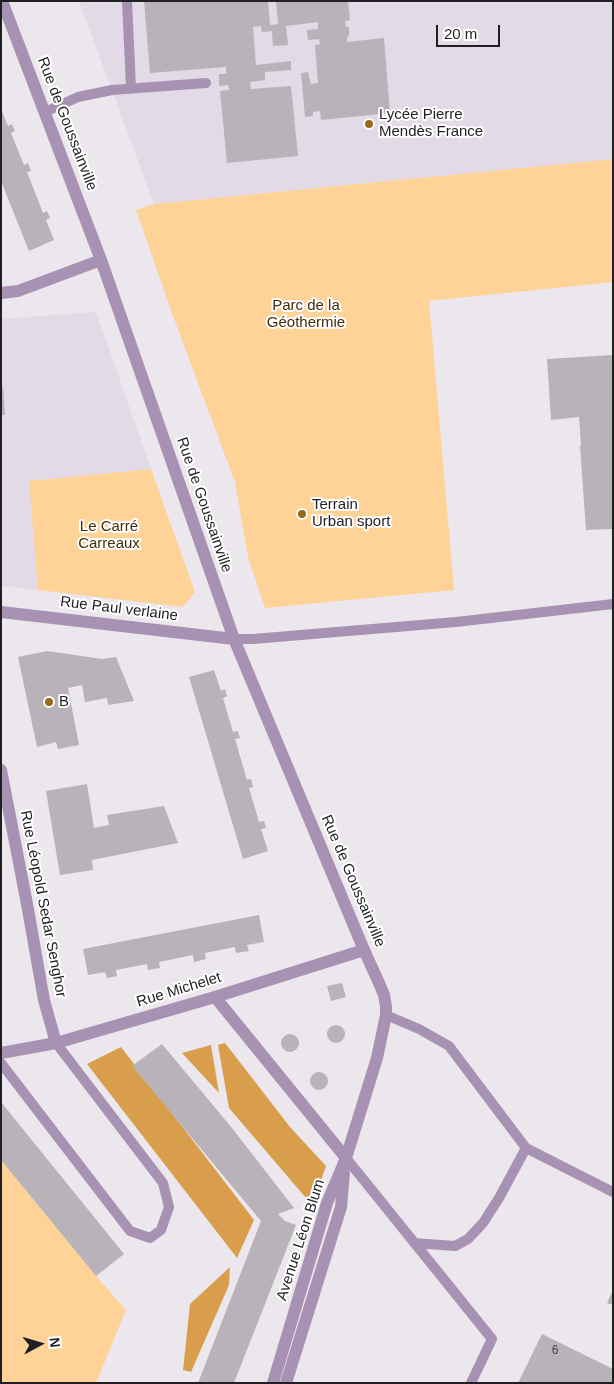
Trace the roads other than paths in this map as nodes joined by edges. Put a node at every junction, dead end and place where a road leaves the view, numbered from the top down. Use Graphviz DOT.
graph roads {
  1 [pos="2,1"];
  2 [pos="127,1"];
  3 [pos="206,83"];
  4 [pos="131,88"];
  5 [pos="45,112"];
  6 [pos="101,260"];
  7 [pos="1,293"];
  8 [pos="613,604"];
  9 [pos="1,612"];
  10 [pos="234,639"];
  11 [pos="1,770"];
  12 [pos="364,950"];
  13 [pos="215,997"];
  14 [pos="386,1015"];
  15 [pos="56,1043"];
  16 [pos="1,1053"];
  17 [pos="1,1063"];
  18 [pos="526,1148"];
  19 [pos="346,1158"];
  20 [pos="613,1192"];
  21 [pos="414,1243"];
  22 [pos="273,1383"];
  23 [pos="286,1383"];
  24 [pos="470,1383"];
  1 -- 5 [label="street, Rue de Goussainville"];
  2 -- 4 [label="lane"];
  3 -- 4 [label="lane"];
  4 -- 5 [label="lane"];
  5 -- 6 [label="street, Rue de Goussainville"];
  6 -- 7 [label="street"];
  6 -- 10 [label="street, Rue de Goussainville"];
  8 -- 10 [label="lane"];
  9 -- 10 [label="street, Rue Paul verlaine"];
  10 -- 12 [label="street, Rue de Goussainville"];
  11 -- 15 [label="street, Rue Léopold Sedar Senghor"];
  12 -- 13 [label="street, Rue Michelet"];
  12 -- 14 [label="street, Rue de Goussainville"];
  13 -- 15 [label="street, Rue Michelet"];
  13 -- 19 [label="street"];
  14 -- 18 [label="lane"];
  14 -- 19 [label="street, Rue de Goussainville"];
  15 -- 16 [label="street, Rue Michelet"];
  15 -- 17 [label="lane"];
  18 -- 20 [label="lane"];
  18 -- 21 [label="lane"];
  19 -- 21 [label="lane"];
  19 -- 22 [label="street, Avenue Léon Blum"];
  19 -- 23 [label="street, Avenue Léon Blum"];
  21 -- 24 [label="lane"];
}
